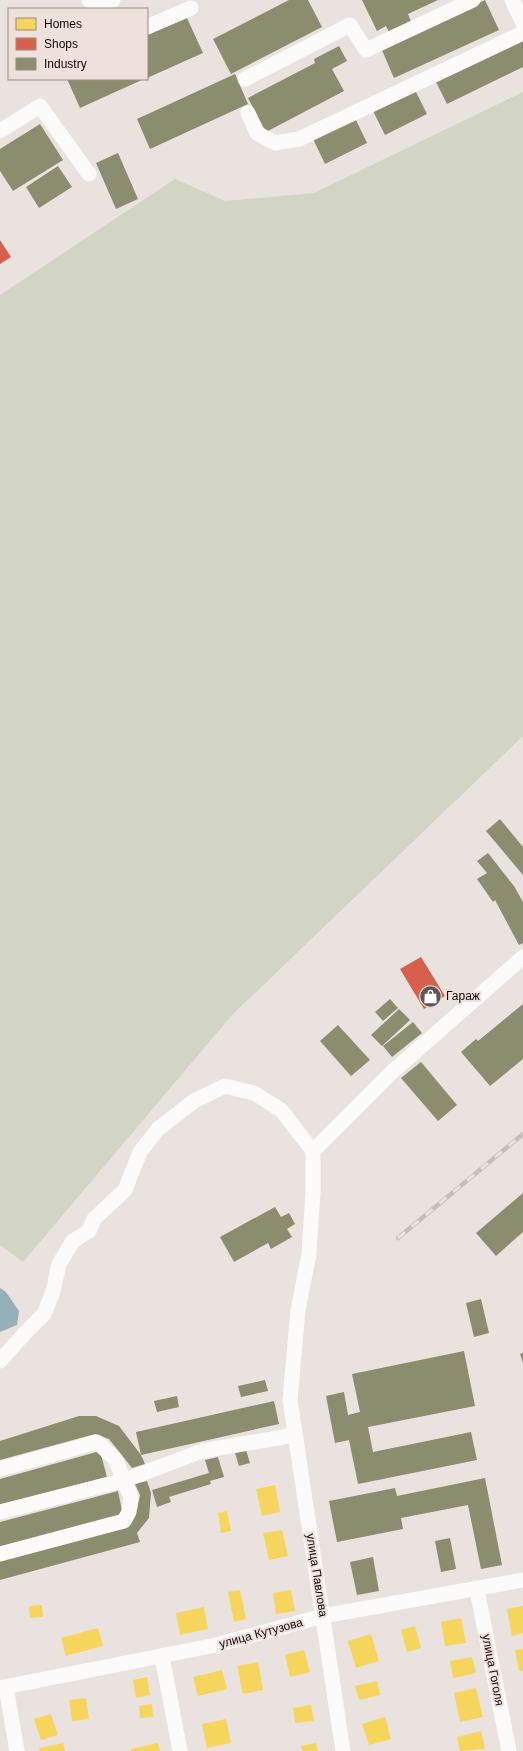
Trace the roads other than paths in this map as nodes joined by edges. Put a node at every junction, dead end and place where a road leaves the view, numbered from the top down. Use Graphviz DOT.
graph roads {
  1 [pos="113,0"];
  2 [pos="473,0"];
  3 [pos="512,0"];
  4 [pos="96,5"];
  5 [pos="191,8"];
  6 [pos="523,23"];
  7 [pos="148,27"];
  8 [pos="523,33"];
  9 [pos="245,79"];
  10 [pos="248,113"];
  11 [pos="0,131"];
  12 [pos="88,174"];
  13 [pos="523,957"];
  14 [pos="313,1151"];
  15 [pos="0,1361"];
  16 [pos="295,1435"];
  17 [pos="0,1469"];
  18 [pos="125,1480"];
  19 [pos="0,1512"];
  20 [pos="0,1554"];
  21 [pos="523,1580"];
  22 [pos="477,1590"];
  23 [pos="323,1616"];
  24 [pos="162,1656"];
  25 [pos="3,1687"];
  26 [pos="17,1751"];
  27 [pos="180,1751"];
  28 [pos="343,1751"];
  29 [pos="509,1751"];
  1 -- 4 [label="street"];
  2 -- 9 [label="street"];
  3 -- 6 [label="street"];
  5 -- 7 [label="street"];
  8 -- 10 [label="street"];
  11 -- 12 [label="street"];
  13 -- 14 [label="street"];
  14 -- 15 [label="street"];
  14 -- 16 [label="street, улица Павлова"];
  16 -- 18 [label="street"];
  16 -- 23 [label="street, улица Павлова"];
  17 -- 18 [label="street"];
  18 -- 19 [label="street"];
  18 -- 20 [label="street"];
  21 -- 22 [label="street, улица Кутузова"];
  22 -- 23 [label="street, улица Кутузова"];
  22 -- 29 [label="street, улица Гоголя"];
  23 -- 24 [label="street, улица Кутузова"];
  23 -- 28 [label="street, улица Павлова"];
  24 -- 25 [label="street, улица Кутузова"];
  24 -- 27 [label="street"];
  25 -- 26 [label="street"];
}
